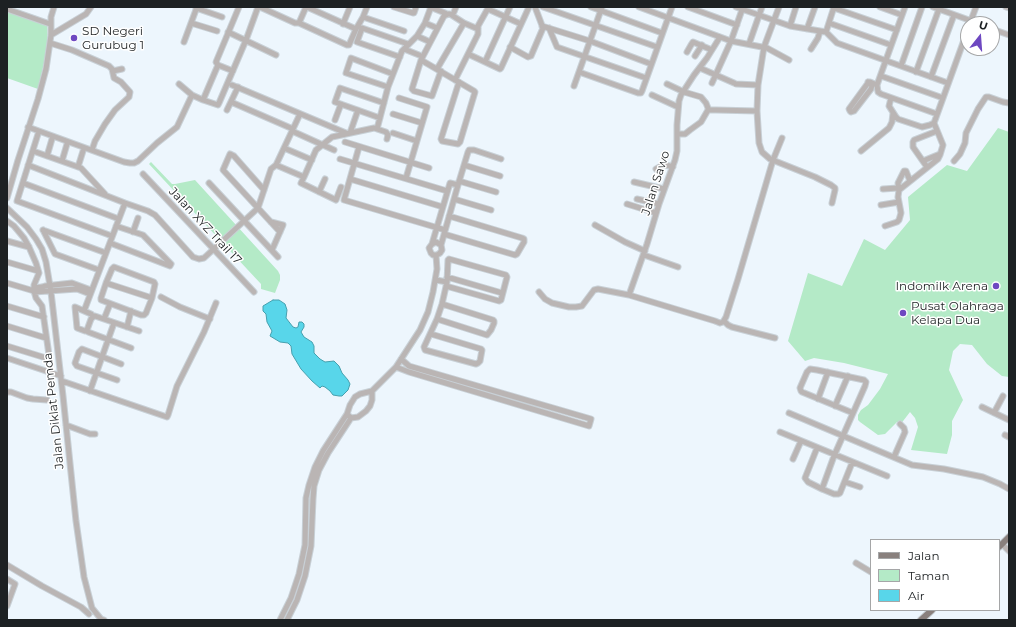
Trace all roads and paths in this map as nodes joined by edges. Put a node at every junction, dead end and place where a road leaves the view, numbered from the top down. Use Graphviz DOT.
graph roads {
  1 [pos="54,7"];
  2 [pos="91,7"];
  3 [pos="239,7"];
  4 [pos="259,7"];
  5 [pos="306,7"];
  6 [pos="350,7"];
  7 [pos="367,7"];
  8 [pos="394,7"];
  9 [pos="416,7"];
  10 [pos="430,7"];
  11 [pos="510,7"];
  12 [pos="529,7"];
  13 [pos="535,7"];
  14 [pos="543,7"];
  15 [pos="591,7"];
  16 [pos="639,7"];
  17 [pos="672,7"];
  18 [pos="688,7"];
  19 [pos="736,7"];
  20 [pos="762,7"];
  21 [pos="778,7"];
  22 [pos="796,7"];
  23 [pos="815,7"];
  24 [pos="834,7"];
  25 [pos="880,7"];
  26 [pos="905,7"];
  27 [pos="922,7"];
  28 [pos="933,7"];
  29 [pos="1006,7"];
  30 [pos="196,8"];
  31 [pos="742,8"];
  32 [pos="1009,8"];
  33 [pos="7,9"];
  34 [pos="203,9"];
  35 [pos="601,9"];
  36 [pos="939,9"];
  37 [pos="445,13"];
  38 [pos="902,14"];
  39 [pos="759,15"];
  40 [pos="954,15"];
  41 [pos="222,17"];
  42 [pos="363,17"];
  43 [pos="505,17"];
  44 [pos="668,17"];
  45 [pos="960,18"];
  46 [pos="773,20"];
  47 [pos="191,23"];
  48 [pos="299,23"];
  49 [pos="425,23"];
  50 [pos="464,23"];
  51 [pos="829,23"];
  52 [pos="50,24"];
  53 [pos="343,24"];
  54 [pos="521,24"];
  55 [pos="737,25"];
  56 [pos="542,26"];
  57 [pos="595,26"];
  58 [pos="790,26"];
  59 [pos="437,28"];
  60 [pos="549,28"];
  61 [pos="356,29"];
  62 [pos="478,29"];
  63 [pos="807,29"];
  64 [pos="896,30"];
  65 [pos="217,31"];
  66 [pos="404,31"];
  67 [pos="228,32"];
  68 [pos="662,32"];
  69 [pos="823,32"];
  70 [pos="51,34"];
  71 [pos="416,36"];
  72 [pos="720,37"];
  73 [pos="246,40"];
  74 [pos="428,41"];
  75 [pos="590,41"];
  76 [pos="731,41"];
  77 [pos="184,42"];
  78 [pos="50,43"];
  79 [pos="408,44"];
  80 [pos="749,44"];
  81 [pos="891,45"];
  82 [pos="702,46"];
  83 [pos="510,47"];
  84 [pos="657,47"];
  85 [pos="764,47"];
  86 [pos="404,49"];
  87 [pos="811,49"];
  88 [pos="712,50"];
  89 [pos="960,51"];
  90 [pos="687,52"];
  91 [pos="468,54"];
  92 [pos="276,55"];
  93 [pos="695,56"];
  94 [pos="420,57"];
  95 [pos="584,57"];
  96 [pos="400,58"];
  97 [pos="789,60"];
  98 [pos="886,61"];
  99 [pos="485,62"];
  100 [pos="651,64"];
  101 [pos="218,65"];
  102 [pos="901,66"];
  103 [pos="700,68"];
  104 [pos="122,69"];
  105 [pos="439,70"];
  106 [pos="113,71"];
  107 [pos="233,71"];
  108 [pos="579,72"];
  109 [pos="916,72"];
  110 [pos="393,74"];
  111 [pos="715,75"];
  112 [pos="880,76"];
  113 [pos="931,77"];
  114 [pos="646,78"];
  115 [pos="457,81"];
  116 [pos="712,83"];
  117 [pos="948,83"];
  118 [pos="179,84"];
  119 [pos="667,84"];
  120 [pos="758,85"];
  121 [pos="877,85"];
  122 [pos="574,86"];
  123 [pos="388,87"];
  124 [pos="684,92"];
  125 [pos="192,95"];
  126 [pos="652,95"];
  127 [pos="860,97"];
  128 [pos="399,98"];
  129 [pos="891,98"];
  130 [pos="943,98"];
  131 [pos="203,100"];
  132 [pos="231,102"];
  133 [pos="384,103"];
  134 [pos="1009,103"];
  135 [pos="341,104"];
  136 [pos="678,107"];
  137 [pos="227,110"];
  138 [pos="358,110"];
  139 [pos="708,110"];
  140 [pos="757,111"];
  141 [pos="893,113"];
  142 [pos="300,114"];
  143 [pos="393,114"];
  144 [pos="937,114"];
  145 [pos="380,118"];
  146 [pos="335,120"];
  147 [pos="422,123"];
  148 [pos="934,123"];
  149 [pos="28,127"];
  150 [pos="377,128"];
  151 [pos="292,130"];
  152 [pos="937,131"];
  153 [pos="348,133"];
  154 [pos="393,133"];
  155 [pos="38,134"];
  156 [pos="678,134"];
  157 [pos="782,138"];
  158 [pos="52,139"];
  159 [pos="387,139"];
  160 [pos="417,141"];
  161 [pos="345,142"];
  162 [pos="67,144"];
  163 [pos="322,145"];
  164 [pos="360,147"];
  165 [pos="284,148"];
  166 [pos="33,150"];
  167 [pos="92,150"];
  168 [pos="334,150"];
  169 [pos="83,151"];
  170 [pos="861,152"];
  171 [pos="941,153"];
  172 [pos="47,156"];
  173 [pos="340,159"];
  174 [pos="501,159"];
  175 [pos="312,160"];
  176 [pos="773,160"];
  177 [pos="62,161"];
  178 [pos="923,161"];
  179 [pos="954,161"];
  180 [pos="411,162"];
  181 [pos="355,163"];
  182 [pos="276,165"];
  183 [pos="464,165"];
  184 [pos="28,166"];
  185 [pos="78,167"];
  186 [pos="673,167"];
  187 [pos="927,167"];
  188 [pos="429,168"];
  189 [pos="656,169"];
  190 [pos="142,174"];
  191 [pos="500,176"];
  192 [pos="304,177"];
  193 [pos="406,178"];
  194 [pos="325,179"];
  195 [pos="350,179"];
  196 [pos="910,180"];
  197 [pos="634,182"];
  198 [pos="23,183"];
  199 [pos="209,183"];
  200 [pos="459,183"];
  201 [pos="341,186"];
  202 [pos="664,189"];
  203 [pos="883,189"];
  204 [pos="898,189"];
  205 [pos="264,190"];
  206 [pos="447,191"];
  207 [pos="319,192"];
  208 [pos="496,192"];
  209 [pos="106,196"];
  210 [pos="7,198"];
  211 [pos="454,198"];
  212 [pos="637,199"];
  213 [pos="899,202"];
  214 [pos="125,203"];
  215 [pos="832,203"];
  216 [pos="627,204"];
  217 [pos="659,204"];
  218 [pos="880,206"];
  219 [pos="443,207"];
  220 [pos="7,208"];
  221 [pos="258,208"];
  222 [pos="491,210"];
  223 [pos="656,213"];
  224 [pos="449,216"];
  225 [pos="138,218"];
  226 [pos="119,219"];
  227 [pos="7,221"];
  228 [pos="244,221"];
  229 [pos="595,225"];
  230 [pos="116,226"];
  231 [pos="885,226"];
  232 [pos="437,228"];
  233 [pos="133,232"];
  234 [pos="444,232"];
  235 [pos="112,236"];
  236 [pos="7,241"];
  237 [pos="110,243"];
  238 [pos="432,244"];
  239 [pos="441,245"];
  240 [pos="29,247"];
  241 [pos="214,249"];
  242 [pos="272,250"];
  243 [pos="644,253"];
  244 [pos="106,254"];
  245 [pos="436,255"];
  246 [pos="278,257"];
  247 [pos="7,262"];
  248 [pos="678,267"];
  249 [pos="99,270"];
  250 [pos="38,271"];
  251 [pos="436,280"];
  252 [pos="447,282"];
  253 [pos="7,283"];
  254 [pos="106,283"];
  255 [pos="49,285"];
  256 [pos="34,291"];
  257 [pos="51,292"];
  258 [pos="91,292"];
  259 [pos="254,292"];
  260 [pos="539,292"];
  261 [pos="502,293"];
  262 [pos="629,295"];
  263 [pos="161,297"];
  264 [pos="152,298"];
  265 [pos="216,303"];
  266 [pos="110,304"];
  267 [pos="442,304"];
  268 [pos="7,306"];
  269 [pos="84,311"];
  270 [pos="131,311"];
  271 [pos="91,314"];
  272 [pos="44,317"];
  273 [pos="104,319"];
  274 [pos="210,319"];
  275 [pos="437,320"];
  276 [pos="724,321"];
  277 [pos="114,323"];
  278 [pos="7,326"];
  279 [pos="127,327"];
  280 [pos="85,331"];
  281 [pos="139,331"];
  282 [pos="431,334"];
  283 [pos="46,338"];
  284 [pos="775,338"];
  285 [pos="109,339"];
  286 [pos="7,346"];
  287 [pos="131,348"];
  288 [pos="102,357"];
  289 [pos="7,358"];
  290 [pos="401,359"];
  291 [pos="121,364"];
  292 [pos="411,366"];
  293 [pos="396,367"];
  294 [pos="410,372"];
  295 [pos="828,372"];
  296 [pos="96,373"];
  297 [pos="848,376"];
  298 [pos="61,379"];
  299 [pos="117,380"];
  300 [pos="90,390"];
  301 [pos="372,391"];
  302 [pos="7,392"];
  303 [pos="1003,396"];
  304 [pos="818,399"];
  305 [pos="47,400"];
  306 [pos="836,406"];
  307 [pos="982,406"];
  308 [pos="994,412"];
  309 [pos="789,413"];
  310 [pos="853,413"];
  311 [pos="349,416"];
  312 [pos="1009,420"];
  313 [pos="900,424"];
  314 [pos="66,425"];
  315 [pos="780,432"];
  316 [pos="95,434"];
  317 [pos="843,436"];
  318 [pos="801,441"];
  319 [pos="817,448"];
  320 [pos="834,456"];
  321 [pos="894,457"];
  322 [pos="793,459"];
  323 [pos="852,463"];
  324 [pos="887,476"];
  325 [pos="845,482"];
  326 [pos="860,487"];
  327 [pos="822,489"];
  328 [pos="1009,489"];
  329 [pos="1009,537"];
  330 [pos="1000,546"];
  331 [pos="1009,551"];
  332 [pos="856,563"];
  333 [pos="7,565"];
  334 [pos="870,571"];
  335 [pos="7,579"];
  336 [pos="7,606"];
  337 [pos="92,608"];
  338 [pos="928,611"];
  339 [pos="89,614"];
  340 [pos="87,620"];
  341 [pos="104,620"];
  342 [pos="280,620"];
  343 [pos="287,620"];
  344 [pos="922,620"];
  1 -- 52 [label="street"];
  2 -- 70 [label="street"];
  3 -- 67 [label="street"];
  4 -- 48 [label="street"];
  4 -- 73 [label="street"];
  5 -- 48 [label="street"];
  5 -- 53 [label="street"];
  6 -- 53 [label="street"];
  7 -- 42 [label="street"];
  8 -- 9 [label="street"];
  10 -- 37 [label="street"];
  10 -- 49 [label="street"];
  11 -- 43 [label="street"];
  12 -- 54 [label="street"];
  13 -- 56 [label="street"];
  14 -- 57 [label="street"];
  15 -- 35 [label="street"];
  16 -- 44 [label="street"];
  17 -- 44 [label="street"];
  18 -- 55 [label="street"];
  19 -- 31 [label="street"];
  20 -- 39 [label="street"];
  21 -- 46 [label="street"];
  22 -- 58 [label="street"];
  23 -- 63 [label="street"];
  24 -- 51 [label="street"];
  24 -- 64 [label="street"];
  25 -- 38 [label="street"];
  26 -- 38 [label="street"];
  27 -- 102 [label="street"];
  28 -- 36 [label="street"];
  29 -- 32 [label="street"];
  30 -- 34 [label="street"];
  30 -- 47 [label="street"];
  31 -- 39 [label="street"];
  31 -- 55 [label="street"];
  33 -- 52 [label="street"];
  34 -- 41 [label="street"];
  35 -- 57 [label="street"];
  35 -- 68 [label="street"];
  36 -- 40 [label="street"];
  36 -- 109 [label="street"];
  38 -- 64 [label="street"];
  39 -- 46 [label="street"];
  39 -- 80 [label="street"];
  40 -- 45 [label="street"];
  40 -- 113 [label="street"];
  42 -- 61 [label="street"];
  42 -- 66 [label="street"];
  43 -- 54 [label="street"];
  43 -- 62 [label="street"];
  43 -- 99 [label="street"];
  44 -- 68 [label="street"];
  44 -- 72 [label="street"];
  46 -- 58 [label="street"];
  46 -- 85 [label="street"];
  47 -- 65 [label="street"];
  47 -- 77 [label="street"];
  48 -- 61 [label="street"];
  49 -- 59 [label="street"];
  49 -- 71 [label="street"];
  50 -- 62 [label="street"];
  50 -- 94 [label="street"];
  50 -- 105 [label="street"];
  51 -- 69 [label="street"];
  51 -- 81 [label="street"];
  52 -- 70 [label="street"];
  53 -- 61 [label="street"];
  54 -- 83 [label="street"];
  55 -- 76 [label="street"];
  56 -- 60 [label="street"];
  56 -- 83 [label="street"];
  57 -- 75 [label="street"];
  57 -- 84 [label="street"];
  58 -- 63 [label="street"];
  60 -- 75 [label="street"];
  60 -- 95 [label="street"];
  62 -- 91 [label="street"];
  63 -- 69 [label="street"];
  64 -- 81 [label="street"];
  67 -- 73 [label="street"];
  67 -- 101 [label="street"];
  68 -- 84 [label="street"];
  69 -- 87 [label="street"];
  69 -- 98 [label="street"];
  70 -- 78 [label="street"];
  71 -- 74 [label="street"];
  71 -- 79 [label="street"];
  72 -- 76 [label="street"];
  72 -- 88 [label="street, Jalan Sawo"];
  73 -- 92 [label="street"];
  73 -- 107 [label="street"];
  75 -- 95 [label="street"];
  75 -- 100 [label="street"];
  76 -- 80 [label="street"];
  76 -- 111 [label="street"];
  78 -- 106 [label="street"];
  78 -- 149 [label="street"];
  79 -- 86 [label="street"];
  79 -- 96 [label="street"];
  80 -- 85 [label="street"];
  81 -- 98 [label="street"];
  82 -- 88 [label="street"];
  82 -- 90 [label="street"];
  82 -- 93 [label="street"];
  83 -- 99 [label="street"];
  84 -- 100 [label="street"];
  85 -- 97 [label="street"];
  85 -- 120 [label="street"];
  86 -- 94 [label="street"];
  86 -- 96 [label="street"];
  88 -- 103 [label="street, Jalan Sawo"];
  89 -- 117 [label="street"];
  91 -- 99 [label="street"];
  91 -- 115 [label="street"];
  94 -- 105 [label="street"];
  94 -- 105 [label="street"];
  95 -- 108 [label="street"];
  95 -- 114 [label="street"];
  96 -- 110 [label="street"];
  98 -- 102 [label="street"];
  98 -- 112 [label="street"];
  100 -- 114 [label="street"];
  101 -- 107 [label="street"];
  101 -- 131 [label="street"];
  102 -- 109 [label="street"];
  103 -- 111 [label="street"];
  103 -- 124 [label="street, Jalan Sawo"];
  104 -- 106 [label="street"];
  105 -- 115 [label="street"];
  106 -- 167 [label="street"];
  107 -- 131 [label="street"];
  108 -- 114 [label="street"];
  108 -- 122 [label="street"];
  109 -- 113 [label="street"];
  110 -- 123 [label="street"];
  110 -- 123 [label="street"];
  111 -- 116 [label="street"];
  111 -- 120 [label="street"];
  112 -- 121 [label="street"];
  112 -- 130 [label="street"];
  113 -- 117 [label="street"];
  115 -- 115 [label="street"];
  117 -- 130 [label="street"];
  118 -- 125 [label="street"];
  119 -- 124 [label="street"];
  120 -- 140 [label="street"];
  121 -- 127 [label="street"];
  121 -- 129 [label="street"];
  123 -- 133 [label="street"];
  124 -- 136 [label="street, Jalan Sawo"];
  124 -- 139 [label="street"];
  125 -- 131 [label="street"];
  125 -- 167 [label="street"];
  126 -- 136 [label="street"];
  128 -- 147 [label="street"];
  129 -- 141 [label="street"];
  129 -- 144 [label="street"];
  130 -- 144 [label="street"];
  132 -- 137 [label="street"];
  132 -- 142 [label="street"];
  132 -- 151 [label="street"];
  133 -- 135 [label="street"];
  133 -- 145 [label="street"];
  134 -- 179 [label="street"];
  135 -- 138 [label="street"];
  135 -- 146 [label="street"];
  136 -- 156 [label="street, Jalan Sawo"];
  138 -- 145 [label="street"];
  138 -- 153 [label="street"];
  139 -- 140 [label="street"];
  139 -- 156 [label="street"];
  140 -- 176 [label="street"];
  141 -- 148 [label="street"];
  141 -- 170 [label="street"];
  142 -- 151 [label="street"];
  142 -- 153 [label="street"];
  143 -- 147 [label="street"];
  144 -- 148 [label="street"];
  145 -- 150 [label="street"];
  147 -- 160 [label="street"];
  148 -- 152 [label="street"];
  149 -- 167 [label="street"];
  149 -- 210 [label="street"];
  150 -- 153 [label="street"];
  150 -- 159 [label="street"];
  151 -- 163 [label="street"];
  151 -- 165 [label="street"];
  152 -- 171 [label="street"];
  152 -- 178 [label="street"];
  153 -- 163 [label="street"];
  154 -- 160 [label="street"];
  155 -- 166 [label="street"];
  156 -- 186 [label="street, Jalan Sawo"];
  157 -- 176 [label="street"];
  158 -- 172 [label="street"];
  160 -- 180 [label="street"];
  161 -- 164 [label="street"];
  162 -- 177 [label="street"];
  163 -- 168 [label="street"];
  163 -- 175 [label="street"];
  164 -- 180 [label="street"];
  164 -- 181 [label="street"];
  165 -- 175 [label="street"];
  165 -- 182 [label="street"];
  166 -- 172 [label="street"];
  166 -- 184 [label="street"];
  169 -- 185 [label="street"];
  171 -- 178 [label="street"];
  171 -- 187 [label="street"];
  172 -- 177 [label="street"];
  173 -- 181 [label="street"];
  174 -- 183 [label="street"];
  175 -- 192 [label="street"];
  176 -- 215 [label="street"];
  176 -- 276 [label="street"];
  177 -- 185 [label="street"];
  178 -- 187 [label="street"];
  180 -- 188 [label="street"];
  180 -- 193 [label="street"];
  181 -- 193 [label="street"];
  181 -- 195 [label="street"];
  182 -- 192 [label="street"];
  182 -- 205 [label="street"];
  183 -- 191 [label="street"];
  183 -- 200 [label="street"];
  184 -- 198 [label="street"];
  184 -- 209 [label="street"];
  185 -- 209 [label="street"];
  186 -- 189 [label="street"];
  186 -- 202 [label="street, Jalan Sawo"];
  187 -- 196 [label="street"];
  190 -- 241 [label="street, Jalan XYZ Trail 17"];
  192 -- 207 [label="street"];
  193 -- 206 [label="street"];
  194 -- 207 [label="street"];
  195 -- 219 [label="street"];
  195 -- 232 [label="street"];
  196 -- 204 [label="street"];
  196 -- 204 [label="street"];
  197 -- 202 [label="street"];
  198 -- 226 [label="street"];
  198 -- 235 [label="street"];
  199 -- 228 [label="street"];
  200 -- 206 [label="street"];
  200 -- 208 [label="street"];
  200 -- 211 [label="street"];
  201 -- 207 [label="street"];
  202 -- 217 [label="street, Jalan Sawo"];
  203 -- 204 [label="street"];
  204 -- 213 [label="street"];
  205 -- 221 [label="street"];
  205 -- 221 [label="street"];
  206 -- 219 [label="street"];
  209 -- 214 [label="street"];
  211 -- 222 [label="street"];
  211 -- 224 [label="street"];
  212 -- 217 [label="street"];
  213 -- 218 [label="street"];
  213 -- 231 [label="street"];
  214 -- 226 [label="street"];
  214 -- 241 [label="street"];
  216 -- 223 [label="street"];
  217 -- 223 [label="street, Jalan Sawo"];
  219 -- 232 [label="street"];
  220 -- 255 [label="street, Jalan Diklat Pemda"];
  221 -- 228 [label="street"];
  221 -- 242 [label="street"];
  223 -- 243 [label="street, Jalan Sawo"];
  224 -- 234 [label="street"];
  224 -- 234 [label="street"];
  225 -- 233 [label="street"];
  226 -- 230 [label="street"];
  227 -- 240 [label="street"];
  228 -- 241 [label="street"];
  228 -- 242 [label="street"];
  229 -- 243 [label="street"];
  230 -- 233 [label="street"];
  230 -- 235 [label="street"];
  232 -- 234 [label="street"];
  232 -- 238 [label="street"];
  233 -- 237 [label="street"];
  234 -- 239 [label="street"];
  235 -- 237 [label="street"];
  236 -- 240 [label="street"];
  237 -- 244 [label="street"];
  238 -- 239 [label="street"];
  238 -- 245 [label="street"];
  239 -- 245 [label="street"];
  240 -- 250 [label="street"];
  241 -- 259 [label="street, Jalan XYZ Trail 17"];
  242 -- 246 [label="street"];
  243 -- 248 [label="street"];
  243 -- 262 [label="street, Jalan Sawo"];
  244 -- 249 [label="street"];
  244 -- 249 [label="street"];
  245 -- 251 [label="street"];
  247 -- 250 [label="street"];
  249 -- 258 [label="street"];
  250 -- 256 [label="street"];
  251 -- 252 [label="street"];
  251 -- 290 [label="street"];
  252 -- 261 [label="street"];
  252 -- 261 [label="street"];
  252 -- 261 [label="street"];
  252 -- 267 [label="street"];
  253 -- 256 [label="street"];
  254 -- 264 [label="street"];
  254 -- 264 [label="street"];
  254 -- 266 [label="street"];
  255 -- 256 [label="street"];
  255 -- 257 [label="street, Jalan Diklat Pemda"];
  255 -- 258 [label="street"];
  256 -- 257 [label="street"];
  256 -- 272 [label="street"];
  257 -- 258 [label="street"];
  257 -- 298 [label="street, Jalan Diklat Pemda"];
  258 -- 269 [label="street"];
  260 -- 262 [label="street"];
  262 -- 276 [label="street"];
  263 -- 274 [label="street"];
  264 -- 270 [label="street"];
  265 -- 274 [label="street"];
  266 -- 270 [label="street"];
  266 -- 273 [label="street"];
  267 -- 275 [label="street"];
  267 -- 275 [label="street"];
  268 -- 272 [label="street"];
  269 -- 271 [label="street"];
  269 -- 280 [label="street"];
  270 -- 279 [label="street"];
  272 -- 283 [label="street"];
  273 -- 277 [label="street"];
  273 -- 285 [label="street"];
  274 -- 300 [label="street"];
  275 -- 282 [label="street"];
  276 -- 284 [label="street"];
  277 -- 279 [label="street"];
  277 -- 285 [label="street"];
  278 -- 283 [label="street"];
  279 -- 281 [label="street"];
  282 -- 282 [label="street"];
  283 -- 286 [label="street"];
  285 -- 287 [label="street"];
  285 -- 288 [label="street"];
  288 -- 291 [label="street"];
  288 -- 296 [label="street"];
  288 -- 296 [label="street"];
  289 -- 298 [label="street"];
  290 -- 292 [label="street"];
  290 -- 293 [label="street"];
  292 -- 294 [label="street"];
  292 -- 294 [label="street"];
  293 -- 294 [label="street"];
  293 -- 301 [label="street"];
  295 -- 297 [label="street"];
  295 -- 304 [label="street"];
  295 -- 304 [label="street"];
  296 -- 299 [label="street"];
  296 -- 300 [label="street"];
  297 -- 306 [label="street"];
  297 -- 310 [label="street"];
  298 -- 300 [label="street"];
  298 -- 314 [label="street, Jalan Diklat Pemda"];
  301 -- 311 [label="street"];
  301 -- 311 [label="street"];
  302 -- 305 [label="street"];
  303 -- 308 [label="street"];
  304 -- 306 [label="street"];
  306 -- 310 [label="street"];
  307 -- 308 [label="street"];
  308 -- 312 [label="street"];
  309 -- 317 [label="street"];
  310 -- 317 [label="street"];
  311 -- 342 [label="street"];
  311 -- 343 [label="street"];
  313 -- 321 [label="street"];
  314 -- 316 [label="street"];
  314 -- 337 [label="street, Jalan Diklat Pemda"];
  315 -- 318 [label="street"];
  317 -- 320 [label="street"];
  317 -- 321 [label="street"];
  318 -- 319 [label="street"];
  318 -- 322 [label="street"];
  319 -- 320 [label="street"];
  319 -- 327 [label="street"];
  320 -- 323 [label="street"];
  320 -- 327 [label="street"];
  321 -- 328 [label="street"];
  323 -- 324 [label="street"];
  323 -- 325 [label="street"];
  325 -- 326 [label="street"];
  325 -- 327 [label="street"];
  329 -- 330 [label="main road"];
  330 -- 331 [label="street"];
  332 -- 334 [label="street"];
  333 -- 339 [label="street"];
  335 -- 336 [label="street"];
  337 -- 339 [label="street"];
  337 -- 341 [label="street, Jalan Diklat Pemda"];
  338 -- 344 [label="main road"];
  339 -- 340 [label="street"];
}
